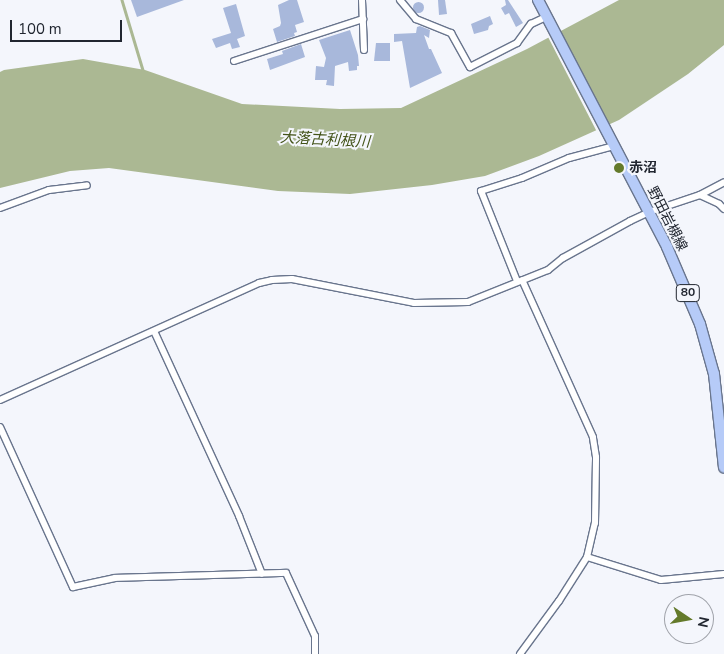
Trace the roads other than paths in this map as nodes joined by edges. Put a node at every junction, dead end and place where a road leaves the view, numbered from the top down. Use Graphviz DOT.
graph roads {
  1 [pos="362,0"];
  2 [pos="400,0"];
  3 [pos="538,0"];
  4 [pos="546,17"];
  5 [pos="363,18"];
  6 [pos="364,50"];
  7 [pos="234,61"];
  8 [pos="614,146"];
  9 [pos="724,182"];
  10 [pos="87,185"];
  11 [pos="700,195"];
  12 [pos="0,208"];
  13 [pos="724,209"];
  14 [pos="649,212"];
  15 [pos="519,281"];
  16 [pos="154,331"];
  17 [pos="0,400"];
  18 [pos="0,427"];
  19 [pos="724,467"];
  20 [pos="587,557"];
  21 [pos="262,574"];
  22 [pos="724,574"];
  23 [pos="315,654"];
  24 [pos="520,654"];
  1 -- 5 [label="street"];
  2 -- 4 [label="street"];
  3 -- 4 [label="main road, 野田岩槻線 / 80"];
  4 -- 8 [label="main road, 野田岩槻線 / 80"];
  5 -- 6 [label="street"];
  5 -- 7 [label="street"];
  8 -- 14 [label="main road, 野田岩槻線 / 80"];
  8 -- 15 [label="street"];
  9 -- 11 [label="street"];
  10 -- 12 [label="street"];
  11 -- 13 [label="street"];
  11 -- 14 [label="street"];
  14 -- 15 [label="street"];
  14 -- 19 [label="main road, 野田岩槻線 / 80"];
  15 -- 16 [label="street"];
  15 -- 20 [label="street"];
  16 -- 17 [label="street"];
  16 -- 21 [label="street"];
  18 -- 21 [label="street"];
  20 -- 22 [label="street"];
  20 -- 24 [label="street"];
  21 -- 23 [label="street"];
}
